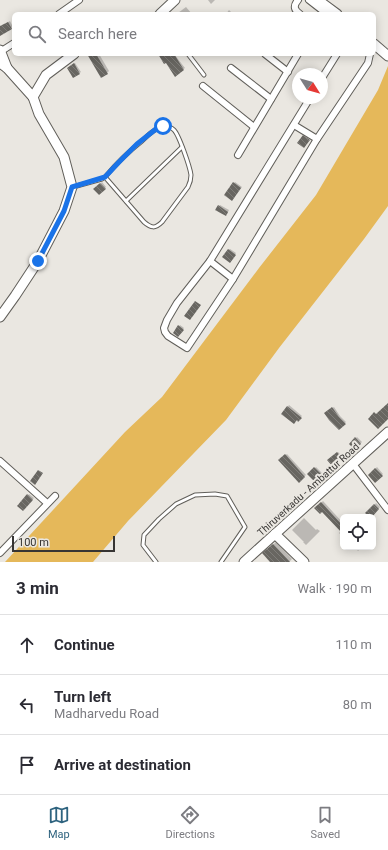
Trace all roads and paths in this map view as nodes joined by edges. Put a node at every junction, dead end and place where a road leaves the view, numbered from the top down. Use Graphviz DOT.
graph roads {
  1 [pos="79,0"];
  2 [pos="176,0"];
  3 [pos="298,0"];
  4 [pos="309,0"];
  5 [pos="318,0"];
  6 [pos="62,12"];
  7 [pos="162,12"];
  8 [pos="297,12"];
  9 [pos="325,12"];
  10 [pos="334,12"];
  11 [pos="12,44"];
  12 [pos="376,46"];
  13 [pos="0,51"];
  14 [pos="386,54"];
  15 [pos="71,56"];
  16 [pos="190,56"];
  17 [pos="268,56"];
  18 [pos="297,56"];
  19 [pos="336,56"];
  20 [pos="370,56"];
  21 [pos="3,66"];
  22 [pos="231,68"];
  23 [pos="328,68"];
  24 [pos="288,72"];
  25 [pos="204,75"];
  26 [pos="203,86"];
  27 [pos="33,98"];
  28 [pos="271,99"];
  29 [pos="306,104"];
  30 [pos="294,125"];
  31 [pos="254,127"];
  32 [pos="317,139"];
  33 [pos="182,147"];
  34 [pos="238,155"];
  35 [pos="105,177"];
  36 [pos="72,187"];
  37 [pos="126,201"];
  38 [pos="210,261"];
  39 [pos="233,279"];
  40 [pos="0,317"];
  41 [pos="388,432"];
  42 [pos="0,461"];
  43 [pos="353,464"];
  44 [pos="55,496"];
  45 [pos="47,503"];
  46 [pos="388,510"];
  47 [pos="275,534"];
  48 [pos="0,553"];
  49 [pos="156,562"];
  50 [pos="221,562"];
  51 [pos="244,562"];
  52 [pos="304,562"];
  1 -- 6 [label="street"];
  2 -- 7 [label="street"];
  3 -- 8 [label="street"];
  4 -- 9 [label="street"];
  5 -- 10 [label="street"];
  11 -- 13 [label="street"];
  12 -- 14 [label="street"];
  13 -- 21 [label="street"];
  15 -- 27 [label="street"];
  16 -- 25 [label="lane"];
  17 -- 24 [label="street"];
  18 -- 24 [label="street"];
  19 -- 23 [label="street"];
  20 -- 32 [label="street"];
  21 -- 27 [label="street"];
  22 -- 28 [label="street"];
  24 -- 28 [label="street"];
  26 -- 31 [label="street"];
  27 -- 36 [label="street"];
  28 -- 31 [label="street"];
  29 -- 30 [label="street"];
  30 -- 32 [label="street"];
  30 -- 38 [label="street"];
  31 -- 34 [label="street"];
  32 -- 39 [label="street"];
  33 -- 35 [label="lane"];
  33 -- 37 [label="lane"];
  33 -- 37 [label="lane"];
  35 -- 36 [label="lane"];
  35 -- 37 [label="lane"];
  36 -- 40 [label="street"];
  38 -- 39 [label="street"];
  38 -- 39 [label="street"];
  41 -- 43 [label="street, Thiruverkadu - Ambattur Road"];
  42 -- 45 [label="street"];
  43 -- 46 [label="street"];
  43 -- 47 [label="street, Thiruverkadu - Ambattur Road"];
  44 -- 45 [label="street"];
  45 -- 48 [label="street"];
  47 -- 51 [label="street, Thiruverkadu - Ambattur Road"];
  47 -- 52 [label="street"];
  49 -- 50 [label="lane"];
}
